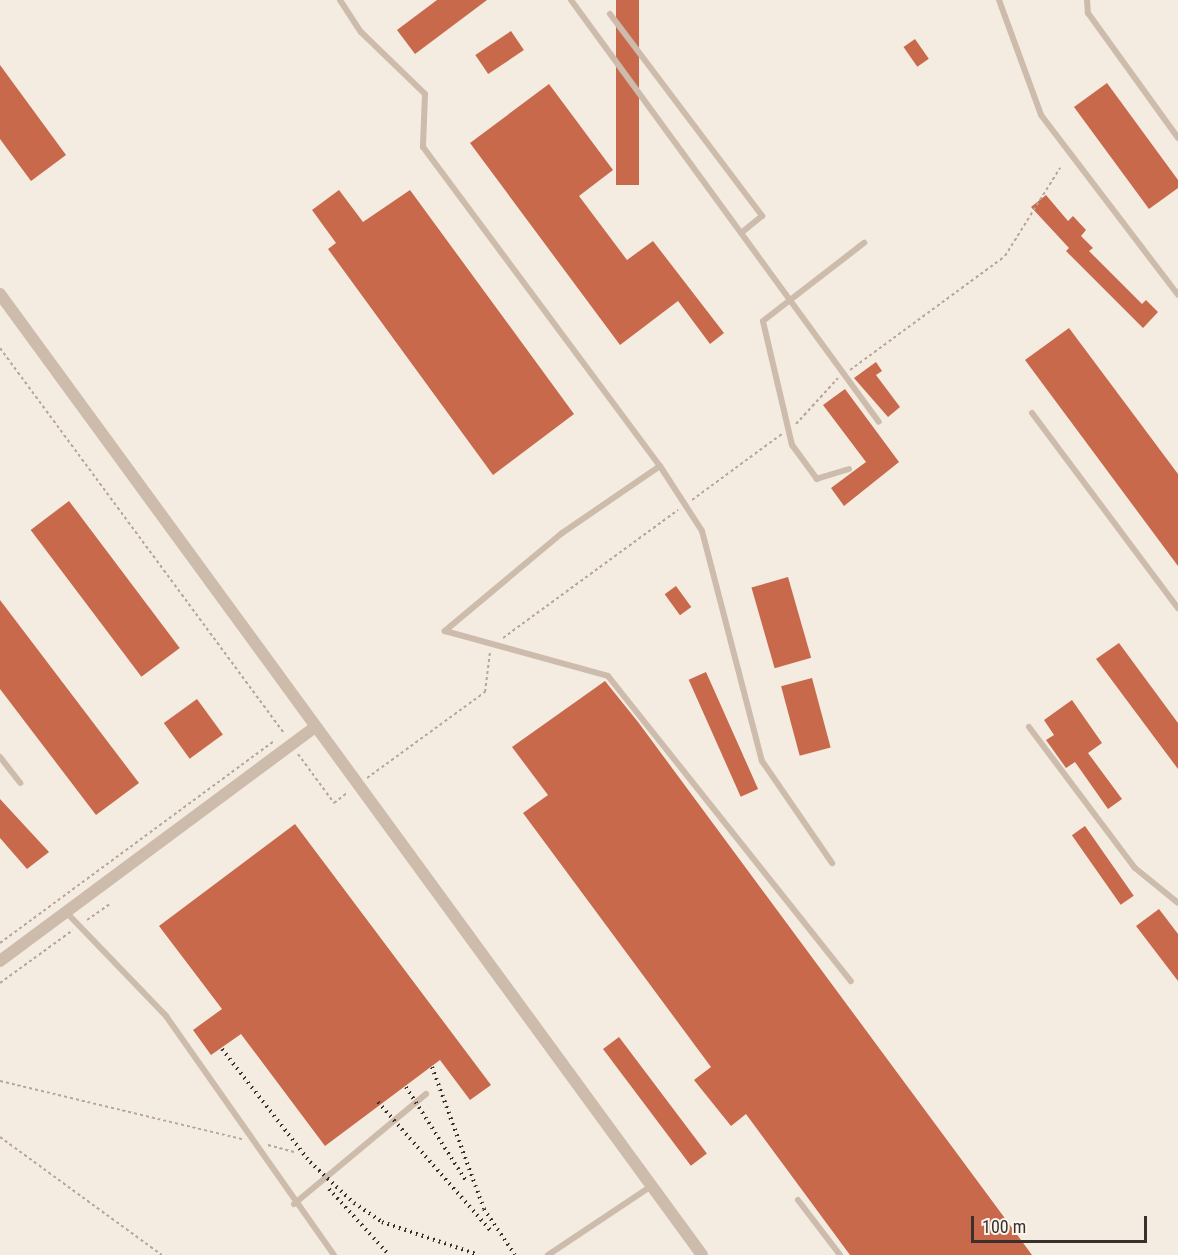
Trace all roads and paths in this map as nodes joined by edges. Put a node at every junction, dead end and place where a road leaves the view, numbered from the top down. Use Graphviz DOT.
graph roads {
  1 [pos="340,0"];
  2 [pos="571,0"];
  3 [pos="999,0"];
  4 [pos="1087,0"];
  5 [pos="610,14"];
  6 [pos="1178,138"];
  7 [pos="1060,168"];
  8 [pos="742,232"];
  9 [pos="864,243"];
  10 [pos="0,294"];
  11 [pos="1178,295"];
  12 [pos="789,297"];
  13 [pos="0,348"];
  14 [pos="1032,413"];
  15 [pos="879,422"];
  16 [pos="660,466"];
  17 [pos="849,469"];
  18 [pos="1178,608"];
  19 [pos="501,640"];
  20 [pos="491,647"];
  21 [pos="315,727"];
  22 [pos="1029,727"];
  23 [pos="288,739"];
  24 [pos="0,757"];
  25 [pos="362,782"];
  26 [pos="21,783"];
  27 [pos="352,789"];
  28 [pos="832,863"];
  29 [pos="111,903"];
  30 [pos="1178,903"];
  31 [pos="65,911"];
  32 [pos="82,923"];
  33 [pos="0,943"];
  34 [pos="0,961"];
  35 [pos="851,981"];
  36 [pos="0,984"];
  37 [pos="0,1081"];
  38 [pos="426,1094"];
  39 [pos="0,1137"];
  40 [pos="252,1142"];
  41 [pos="294,1152"];
  42 [pos="650,1187"];
  43 [pos="798,1200"];
  44 [pos="294,1204"];
  45 [pos="162,1255"];
  46 [pos="334,1255"];
  47 [pos="548,1255"];
  48 [pos="702,1255"];
  49 [pos="840,1255"];
  1 -- 16 [label="lane"];
  2 -- 8 [label="lane"];
  3 -- 11 [label="lane"];
  4 -- 6 [label="lane"];
  5 -- 8 [label="lane"];
  7 -- 19 [label="path"];
  8 -- 12 [label="lane"];
  9 -- 12 [label="lane"];
  10 -- 21 [label="street"];
  12 -- 15 [label="lane"];
  12 -- 17 [label="lane"];
  13 -- 23 [label="path"];
  14 -- 18 [label="lane"];
  16 -- 28 [label="lane"];
  16 -- 35 [label="lane"];
  20 -- 25 [label="path"];
  21 -- 23 [label="street"];
  21 -- 42 [label="street"];
  22 -- 30 [label="lane"];
  23 -- 27 [label="path"];
  23 -- 31 [label="street"];
  23 -- 33 [label="path"];
  24 -- 26 [label="lane"];
  29 -- 32 [label="path"];
  31 -- 32 [label="lane"];
  31 -- 34 [label="street"];
  32 -- 36 [label="path"];
  32 -- 40 [label="lane"];
  37 -- 40 [label="path"];
  38 -- 44 [label="lane"];
  39 -- 45 [label="path"];
  40 -- 41 [label="path"];
  40 -- 44 [label="lane"];
  42 -- 47 [label="lane"];
  42 -- 48 [label="street"];
  43 -- 49 [label="lane"];
  44 -- 46 [label="lane"];
}
